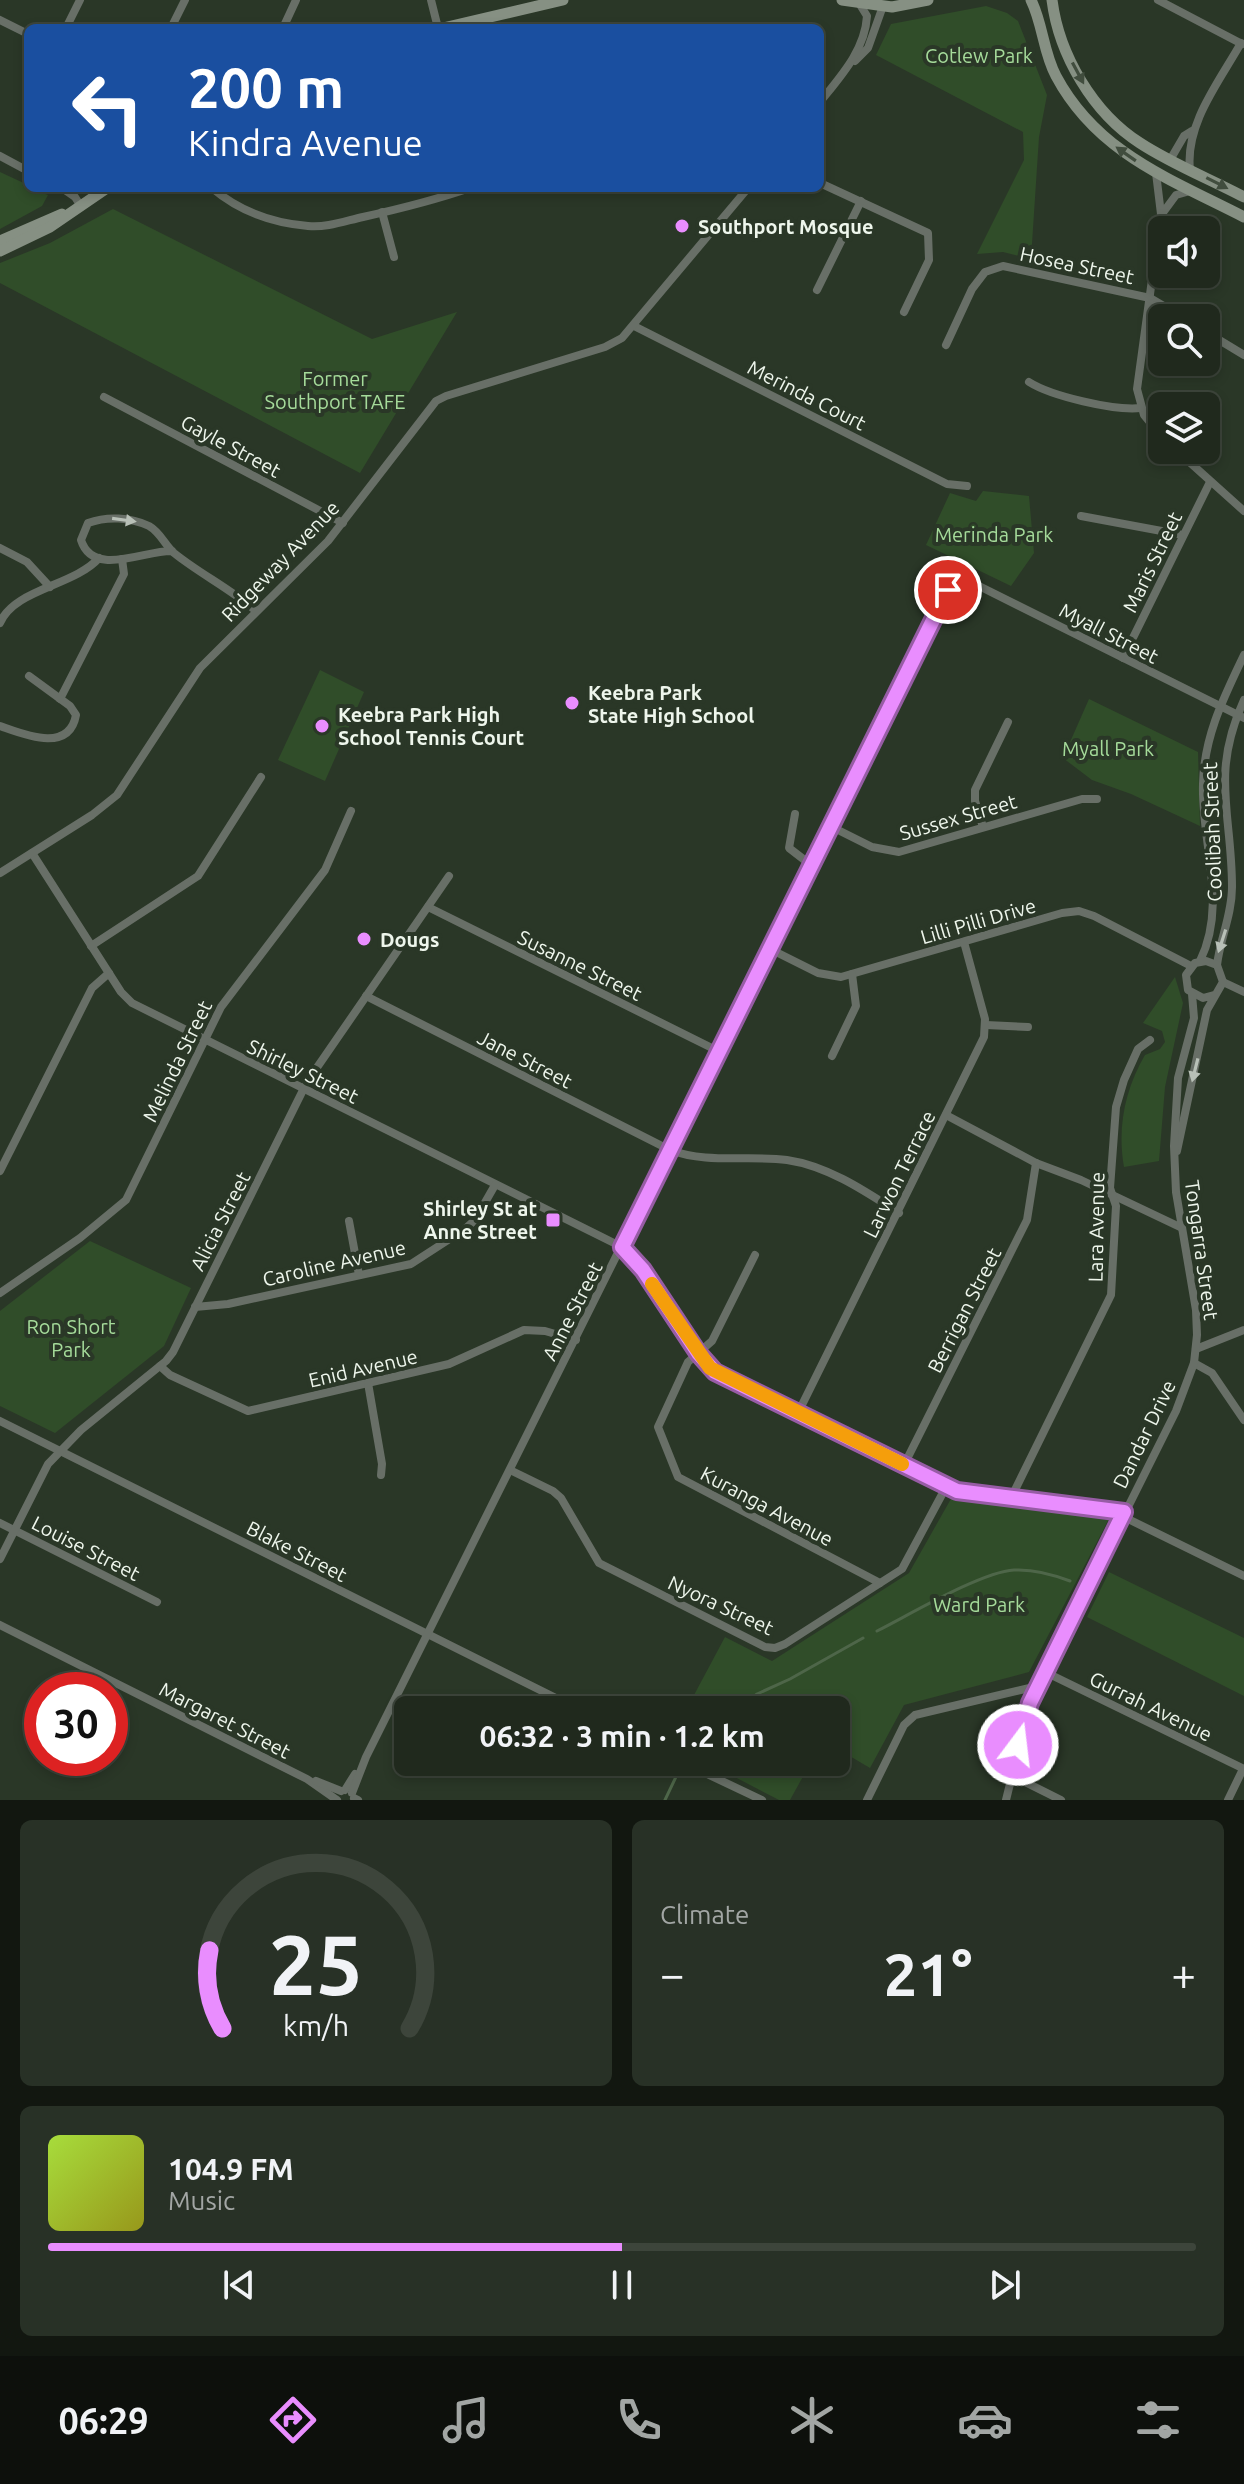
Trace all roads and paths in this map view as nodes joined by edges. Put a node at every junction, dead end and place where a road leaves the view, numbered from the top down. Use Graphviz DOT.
graph roads {
  1 [pos="80,0"];
  2 [pos="185,0"];
  3 [pos="296,0"];
  4 [pos="431,0"];
  5 [pos="563,0"];
  6 [pos="842,0"];
  7 [pos="928,0"];
  8 [pos="1031,0"];
  9 [pos="1052,0"];
  10 [pos="1158,0"];
  11 [pos="859,3"];
  12 [pos="883,6"];
  13 [pos="0,20"];
  14 [pos="68,24"];
  15 [pos="173,24"];
  16 [pos="285,24"];
  17 [pos="440,24"];
  18 [pos="458,24"];
  19 [pos="24,32"];
  20 [pos="1242,44"];
  21 [pos="847,68"];
  22 [pos="824,97"];
  23 [pos="1192,131"];
  24 [pos="0,156"];
  25 [pos="1170,160"];
  26 [pos="24,169"];
  27 [pos="1190,170"];
  28 [pos="1156,173"];
  29 [pos="824,185"];
  30 [pos="68,192"];
  31 [pos="101,192"];
  32 [pos="217,192"];
  33 [pos="458,192"];
  34 [pos="745,192"];
  35 [pos="1196,193"];
  36 [pos="1244,197"];
  37 [pos="861,201"];
  38 [pos="76,208"];
  39 [pos="382,212"];
  40 [pos="1161,214"];
  41 [pos="1244,217"];
  42 [pos="0,241"];
  43 [pos="0,251"];
  44 [pos="394,257"];
  45 [pos="817,290"];
  46 [pos="1150,298"];
  47 [pos="1160,304"];
  48 [pos="904,312"];
  49 [pos="634,326"];
  50 [pos="1220,340"];
  51 [pos="946,345"];
  52 [pos="1244,355"];
  53 [pos="1029,382"];
  54 [pos="104,397"];
  55 [pos="1141,408"];
  56 [pos="1148,423"];
  57 [pos="1191,464"];
  58 [pos="1210,482"];
  59 [pos="967,486"];
  60 [pos="1244,511"];
  61 [pos="1081,516"];
  62 [pos="343,523"];
  63 [pos="1183,535"];
  64 [pos="0,548"];
  65 [pos="172,551"];
  66 [pos="99,558"];
  67 [pos="122,559"];
  68 [pos="958,580"];
  69 [pos="50,587"];
  70 [pos="256,611"];
  71 [pos="0,623"];
  72 [pos="1244,655"];
  73 [pos="1123,658"];
  74 [pos="29,676"];
  75 [pos="60,699"];
  76 [pos="1244,700"];
  77 [pos="1220,706"];
  78 [pos="1241,716"];
  79 [pos="1008,722"];
  80 [pos="0,726"];
  81 [pos="261,777"];
  82 [pos="1097,799"];
  83 [pos="351,811"];
  84 [pos="795,814"];
  85 [pos="830,826"];
  86 [pos="983,827"];
  87 [pos="32,853"];
  88 [pos="811,865"];
  89 [pos="0,873"];
  90 [pos="449,876"];
  91 [pos="428,907"];
  92 [pos="964,942"];
  93 [pos="91,946"];
  94 [pos="770,949"];
  95 [pos="1200,961"];
  96 [pos="1217,965"];
  97 [pos="1191,966"];
  98 [pos="109,973"];
  99 [pos="852,974"];
  100 [pos="1223,982"];
  101 [pos="1244,992"];
  102 [pos="1192,994"];
  103 [pos="1214,995"];
  104 [pos="366,996"];
  105 [pos="986,1025"];
  106 [pos="1028,1027"];
  107 [pos="203,1040"];
  108 [pos="1150,1040"];
  109 [pos="718,1051"];
  110 [pos="832,1056"];
  111 [pos="303,1089"];
  112 [pos="946,1115"];
  113 [pos="670,1150"];
  114 [pos="1175,1156"];
  115 [pos="1036,1163"];
  116 [pos="0,1171"];
  117 [pos="495,1185"];
  118 [pos="1113,1195"];
  119 [pos="899,1213"];
  120 [pos="349,1221"];
  121 [pos="1182,1228"];
  122 [pos="622,1247"];
  123 [pos="755,1255"];
  124 [pos="359,1275"];
  125 [pos="0,1293"];
  126 [pos="195,1307"];
  127 [pos="1244,1330"];
  128 [pos="576,1340"];
  129 [pos="1196,1349"];
  130 [pos="698,1353"];
  131 [pos="1194,1363"];
  132 [pos="160,1366"];
  133 [pos="368,1383"];
  134 [pos="798,1413"];
  135 [pos="1244,1420"];
  136 [pos="0,1421"];
  137 [pos="60,1450"];
  138 [pos="904,1465"];
  139 [pos="510,1470"];
  140 [pos="381,1475"];
  141 [pos="946,1487"];
  142 [pos="1011,1498"];
  143 [pos="1123,1514"];
  144 [pos="0,1523"];
  145 [pos="14,1530"];
  146 [pos="0,1559"];
  147 [pos="1244,1576"];
  148 [pos="880,1583"];
  149 [pos="157,1602"];
  150 [pos="0,1625"];
  151 [pos="428,1635"];
  152 [pos="1045,1672"];
  153 [pos="1038,1686"];
  154 [pos="552,1696"];
  155 [pos="1244,1769"];
  156 [pos="1011,1775"];
  157 [pos="711,1776"];
  158 [pos="347,1797"];
  159 [pos="762,1800"];
  160 [pos="867,1800"];
  161 [pos="1006,1800"];
  162 [pos="1061,1800"];
  163 [pos="1228,1800"];
  1 -- 14 [label="street"];
  2 -- 15 [label="street"];
  3 -- 16 [label="street"];
  4 -- 17 [label="street"];
  5 -- 18 [label="main road"];
  6 -- 11 [label="main road"];
  7 -- 12 [label="main road"];
  28 -- 8 [label="main road, one-way"];
  9 -- 25 [label="main road, one-way"];
  10 -- 20 [label="street"];
  11 -- 12 [label="main road"];
  11 -- 21 [label="street"];
  12 -- 21 [label="street"];
  13 -- 19 [label="street"];
  20 -- 23 [label="street"];
  21 -- 22 [label="street"];
  23 -- 25 [label="street"];
  23 -- 27 [label="street"];
  24 -- 26 [label="street"];
  25 -- 27 [label="main road"];
  25 -- 35 [label="main road"];
  27 -- 36 [label="main road, one-way"];
  28 -- 35 [label="main road"];
  28 -- 40 [label="street"];
  29 -- 37 [label="street"];
  30 -- 38 [label="street"];
  31 -- 38 [label="main road"];
  32 -- 39 [label="street"];
  33 -- 39 [label="street"];
  34 -- 49 [label="street, Ridgeway Avenue"];
  35 -- 40 [label="street"];
  35 -- 41 [label="main road"];
  37 -- 45 [label="street"];
  37 -- 48 [label="street"];
  38 -- 42 [label="main road"];
  38 -- 43 [label="main road"];
  39 -- 44 [label="street"];
  40 -- 46 [label="street"];
  46 -- 47 [label="street, Hosea Street"];
  46 -- 51 [label="street, Hosea Street"];
  46 -- 55 [label="street"];
  49 -- 59 [label="street, Merinda Court"];
  49 -- 62 [label="street, Ridgeway Avenue"];
  50 -- 52 [label="street"];
  53 -- 55 [label="street"];
  54 -- 62 [label="street, Gayle Street"];
  55 -- 56 [label="street"];
  57 -- 58 [label="street"];
  58 -- 60 [label="street"];
  58 -- 63 [label="street, Maris Street"];
  61 -- 63 [label="street"];
  62 -- 70 [label="street, Ridgeway Avenue"];
  63 -- 73 [label="street, Maris Street"];
  64 -- 69 [label="street"];
  66 -- 65 [label="street, one-way"];
  65 -- 67 [label="street"];
  65 -- 70 [label="street"];
  66 -- 67 [label="street"];
  66 -- 69 [label="street"];
  67 -- 75 [label="street"];
  68 -- 73 [label="street, Myall Street"];
  68 -- 85 [label="street, Anne Street"];
  69 -- 71 [label="street"];
  70 -- 87 [label="street, Ridgeway Avenue"];
  72 -- 77 [label="street, Coolibah Street"];
  73 -- 77 [label="street, Myall Street"];
  74 -- 75 [label="street"];
  75 -- 80 [label="street"];
  76 -- 78 [label="street, Coolibah Street"];
  77 -- 78 [label="street, Myall Street"];
  77 -- 95 [label="street, Coolibah Street"];
  78 -- 96 [label="street, Coolibah Street, one-way"];
  79 -- 86 [label="street"];
  81 -- 93 [label="street"];
  82 -- 86 [label="street, Sussex Street"];
  83 -- 107 [label="street, Melinda Street"];
  84 -- 88 [label="street"];
  85 -- 86 [label="street, Sussex Street"];
  85 -- 88 [label="street, Anne Street"];
  87 -- 89 [label="street, Ridgeway Avenue"];
  87 -- 93 [label="street, Shirley Street"];
  88 -- 94 [label="street, Anne Street"];
  90 -- 91 [label="street, Alicia Street"];
  91 -- 104 [label="street, Alicia Street"];
  91 -- 109 [label="street, Susanne Street"];
  92 -- 97 [label="street, Lilli Pilli Drive"];
  92 -- 99 [label="street, Lilli Pilli Drive"];
  92 -- 105 [label="street"];
  93 -- 98 [label="street, Shirley Street"];
  94 -- 99 [label="street, Lilli Pilli Drive"];
  94 -- 109 [label="street, Anne Street"];
  95 -- 96 [label="street"];
  95 -- 97 [label="street"];
  96 -- 100 [label="street"];
  97 -- 102 [label="street"];
  98 -- 107 [label="street, Shirley Street"];
  98 -- 116 [label="street"];
  99 -- 110 [label="street"];
  100 -- 101 [label="street"];
  100 -- 103 [label="street"];
  102 -- 103 [label="street"];
  102 -- 114 [label="street, Tongarra Street"];
  103 -- 114 [label="street, Tongarra Street, one-way"];
  104 -- 111 [label="street, Alicia Street"];
  104 -- 113 [label="street, Jane Street"];
  105 -- 106 [label="street"];
  105 -- 112 [label="street, Larwon Terrace"];
  107 -- 111 [label="street, Shirley Street"];
  107 -- 125 [label="street, Melinda Street"];
  108 -- 118 [label="street, Lara Avenue"];
  109 -- 113 [label="street, Anne Street"];
  111 -- 117 [label="street, Shirley Street"];
  111 -- 126 [label="street, Alicia Street"];
  112 -- 115 [label="street"];
  112 -- 119 [label="street, Larwon Terrace"];
  113 -- 119 [label="street, Jane Street"];
  113 -- 122 [label="street, Anne Street"];
  114 -- 121 [label="street, Tongarra Street"];
  115 -- 118 [label="street"];
  115 -- 138 [label="street, Berrigan Street"];
  117 -- 122 [label="street, Shirley Street"];
  117 -- 124 [label="street, Caroline Avenue"];
  118 -- 121 [label="street"];
  118 -- 142 [label="street, Lara Avenue"];
  119 -- 134 [label="street, Larwon Terrace"];
  120 -- 124 [label="street"];
  121 -- 129 [label="street, Tongarra Street"];
  122 -- 128 [label="street, Anne Street"];
  122 -- 130 [label="street"];
  123 -- 130 [label="street"];
  124 -- 126 [label="street, Caroline Avenue"];
  126 -- 132 [label="street, Alicia Street"];
  127 -- 129 [label="street"];
  128 -- 133 [label="street, Enid Avenue"];
  128 -- 139 [label="street, Anne Street"];
  129 -- 131 [label="street, Dandar Drive"];
  130 -- 134 [label="street"];
  130 -- 148 [label="street, Kuranga Avenue"];
  131 -- 135 [label="street"];
  131 -- 143 [label="street, Dandar Drive"];
  132 -- 133 [label="street, Enid Avenue"];
  132 -- 137 [label="street, Alicia Street"];
  133 -- 140 [label="street"];
  134 -- 138 [label="street"];
  136 -- 137 [label="street, Blake Street"];
  137 -- 145 [label="street, Alicia Street"];
  137 -- 151 [label="street, Blake Street"];
  138 -- 141 [label="street"];
  139 -- 148 [label="street, Nyora Street"];
  139 -- 151 [label="street, Anne Street"];
  141 -- 142 [label="street"];
  141 -- 148 [label="street, Nyora Street"];
  142 -- 143 [label="street"];
  143 -- 147 [label="street"];
  143 -- 152 [label="street, Dandar Drive"];
  144 -- 145 [label="street, Louise Street"];
  145 -- 146 [label="street, Alicia Street"];
  145 -- 149 [label="street, Louise Street"];
  150 -- 158 [label="street, Margaret Street"];
  151 -- 154 [label="street, Blake Street"];
  151 -- 158 [label="street, Anne Street"];
  152 -- 153 [label="street, Dandar Drive"];
  152 -- 155 [label="street, Gurrah Avenue"];
  153 -- 156 [label="street, Dandar Drive"];
  153 -- 160 [label="street"];
  155 -- 163 [label="street"];
  156 -- 161 [label="street, Dandar Drive"];
  156 -- 162 [label="street"];
  157 -- 159 [label="street"];
}
